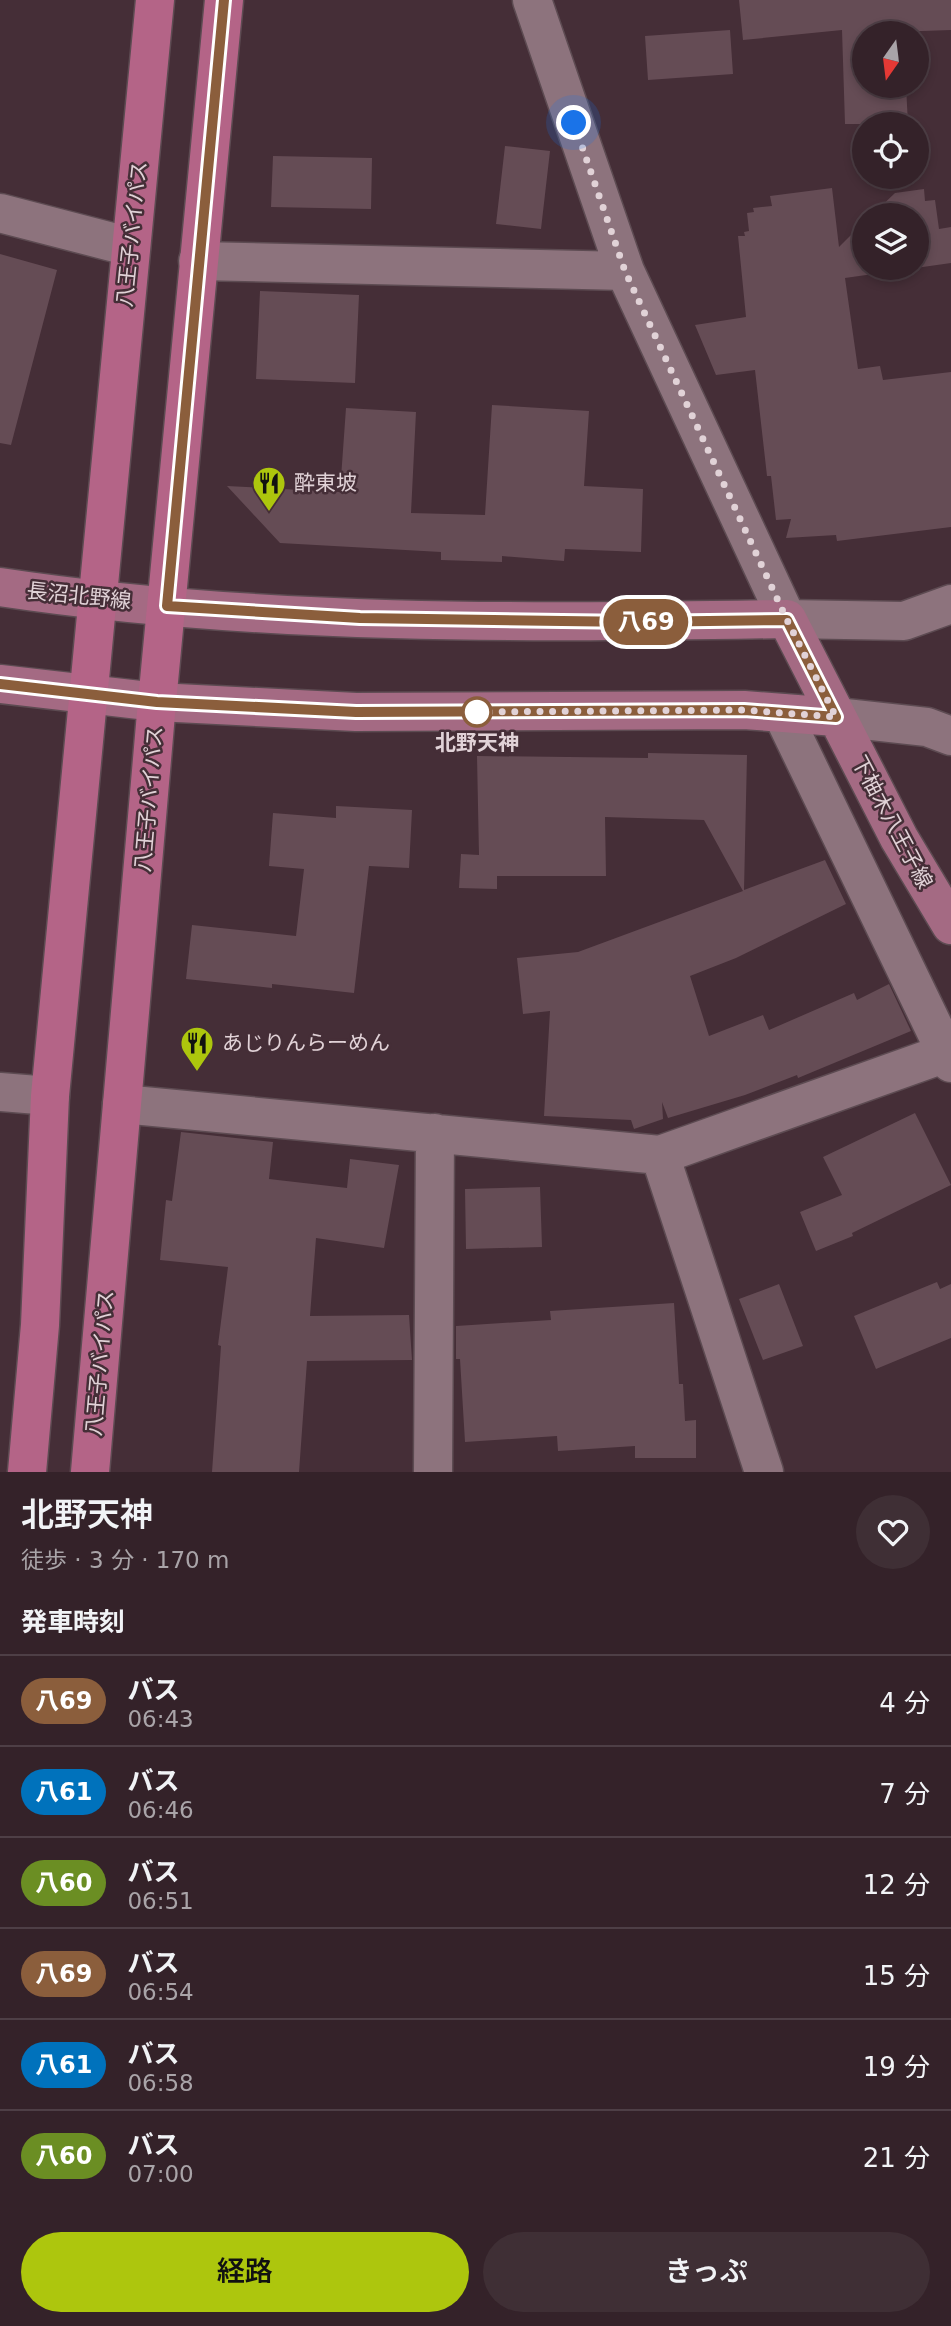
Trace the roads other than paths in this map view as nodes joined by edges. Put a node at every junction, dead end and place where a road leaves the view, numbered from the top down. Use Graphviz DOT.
graph roads {
  1 [pos="155,0"];
  2 [pos="224,0"];
  3 [pos="532,0"];
  4 [pos="0,214"];
  5 [pos="131,247"];
  6 [pos="198,261"];
  7 [pos="625,271"];
  8 [pos="0,587"];
  9 [pos="96,598"];
  10 [pos="951,604"];
  11 [pos="167,606"];
  12 [pos="787,620"];
  13 [pos="0,684"];
  14 [pos="86,695"];
  15 [pos="157,702"];
  16 [pos="782,713"];
  17 [pos="836,717"];
  18 [pos="951,736"];
  19 [pos="951,925"];
  20 [pos="949,1058"];
  21 [pos="0,1092"];
  22 [pos="50,1096"];
  23 [pos="122,1104"];
  24 [pos="435,1133"];
  25 [pos="660,1155"];
  26 [pos="27,1472"];
  27 [pos="90,1472"];
  28 [pos="433,1472"];
  29 [pos="764,1472"];
  1 -- 5 [label="highway, 八王子バイパス"];
  2 -- 6 [label="highway, 八王子バイパス"];
  3 -- 7 [label="street"];
  4 -- 5 [label="street"];
  5 -- 9 [label="highway, 八王子バイパス"];
  6 -- 7 [label="street"];
  6 -- 11 [label="highway, 八王子バイパス"];
  7 -- 12 [label="street"];
  8 -- 9 [label="main road, 長沼北野線"];
  9 -- 11 [label="main road, 長沼北野線"];
  9 -- 14 [label="highway, 八王子バイパス"];
  10 -- 12 [label="street"];
  11 -- 12 [label="main road, 長沼北野線"];
  11 -- 15 [label="highway, 八王子バイパス"];
  12 -- 17 [label="main road, 下柚木八王子線"];
  13 -- 14 [label="main road"];
  14 -- 15 [label="main road"];
  14 -- 22 [label="highway, 八王子バイパス"];
  15 -- 16 [label="main road"];
  15 -- 23 [label="highway, 八王子バイパス"];
  16 -- 17 [label="main road"];
  16 -- 20 [label="street"];
  17 -- 18 [label="street"];
  17 -- 19 [label="main road, 下柚木八王子線"];
  20 -- 25 [label="street"];
  21 -- 22 [label="street"];
  22 -- 26 [label="highway, 八王子バイパス"];
  23 -- 24 [label="street"];
  23 -- 27 [label="highway, 八王子バイパス"];
  24 -- 25 [label="street"];
  24 -- 28 [label="street"];
  25 -- 29 [label="street"];
}
